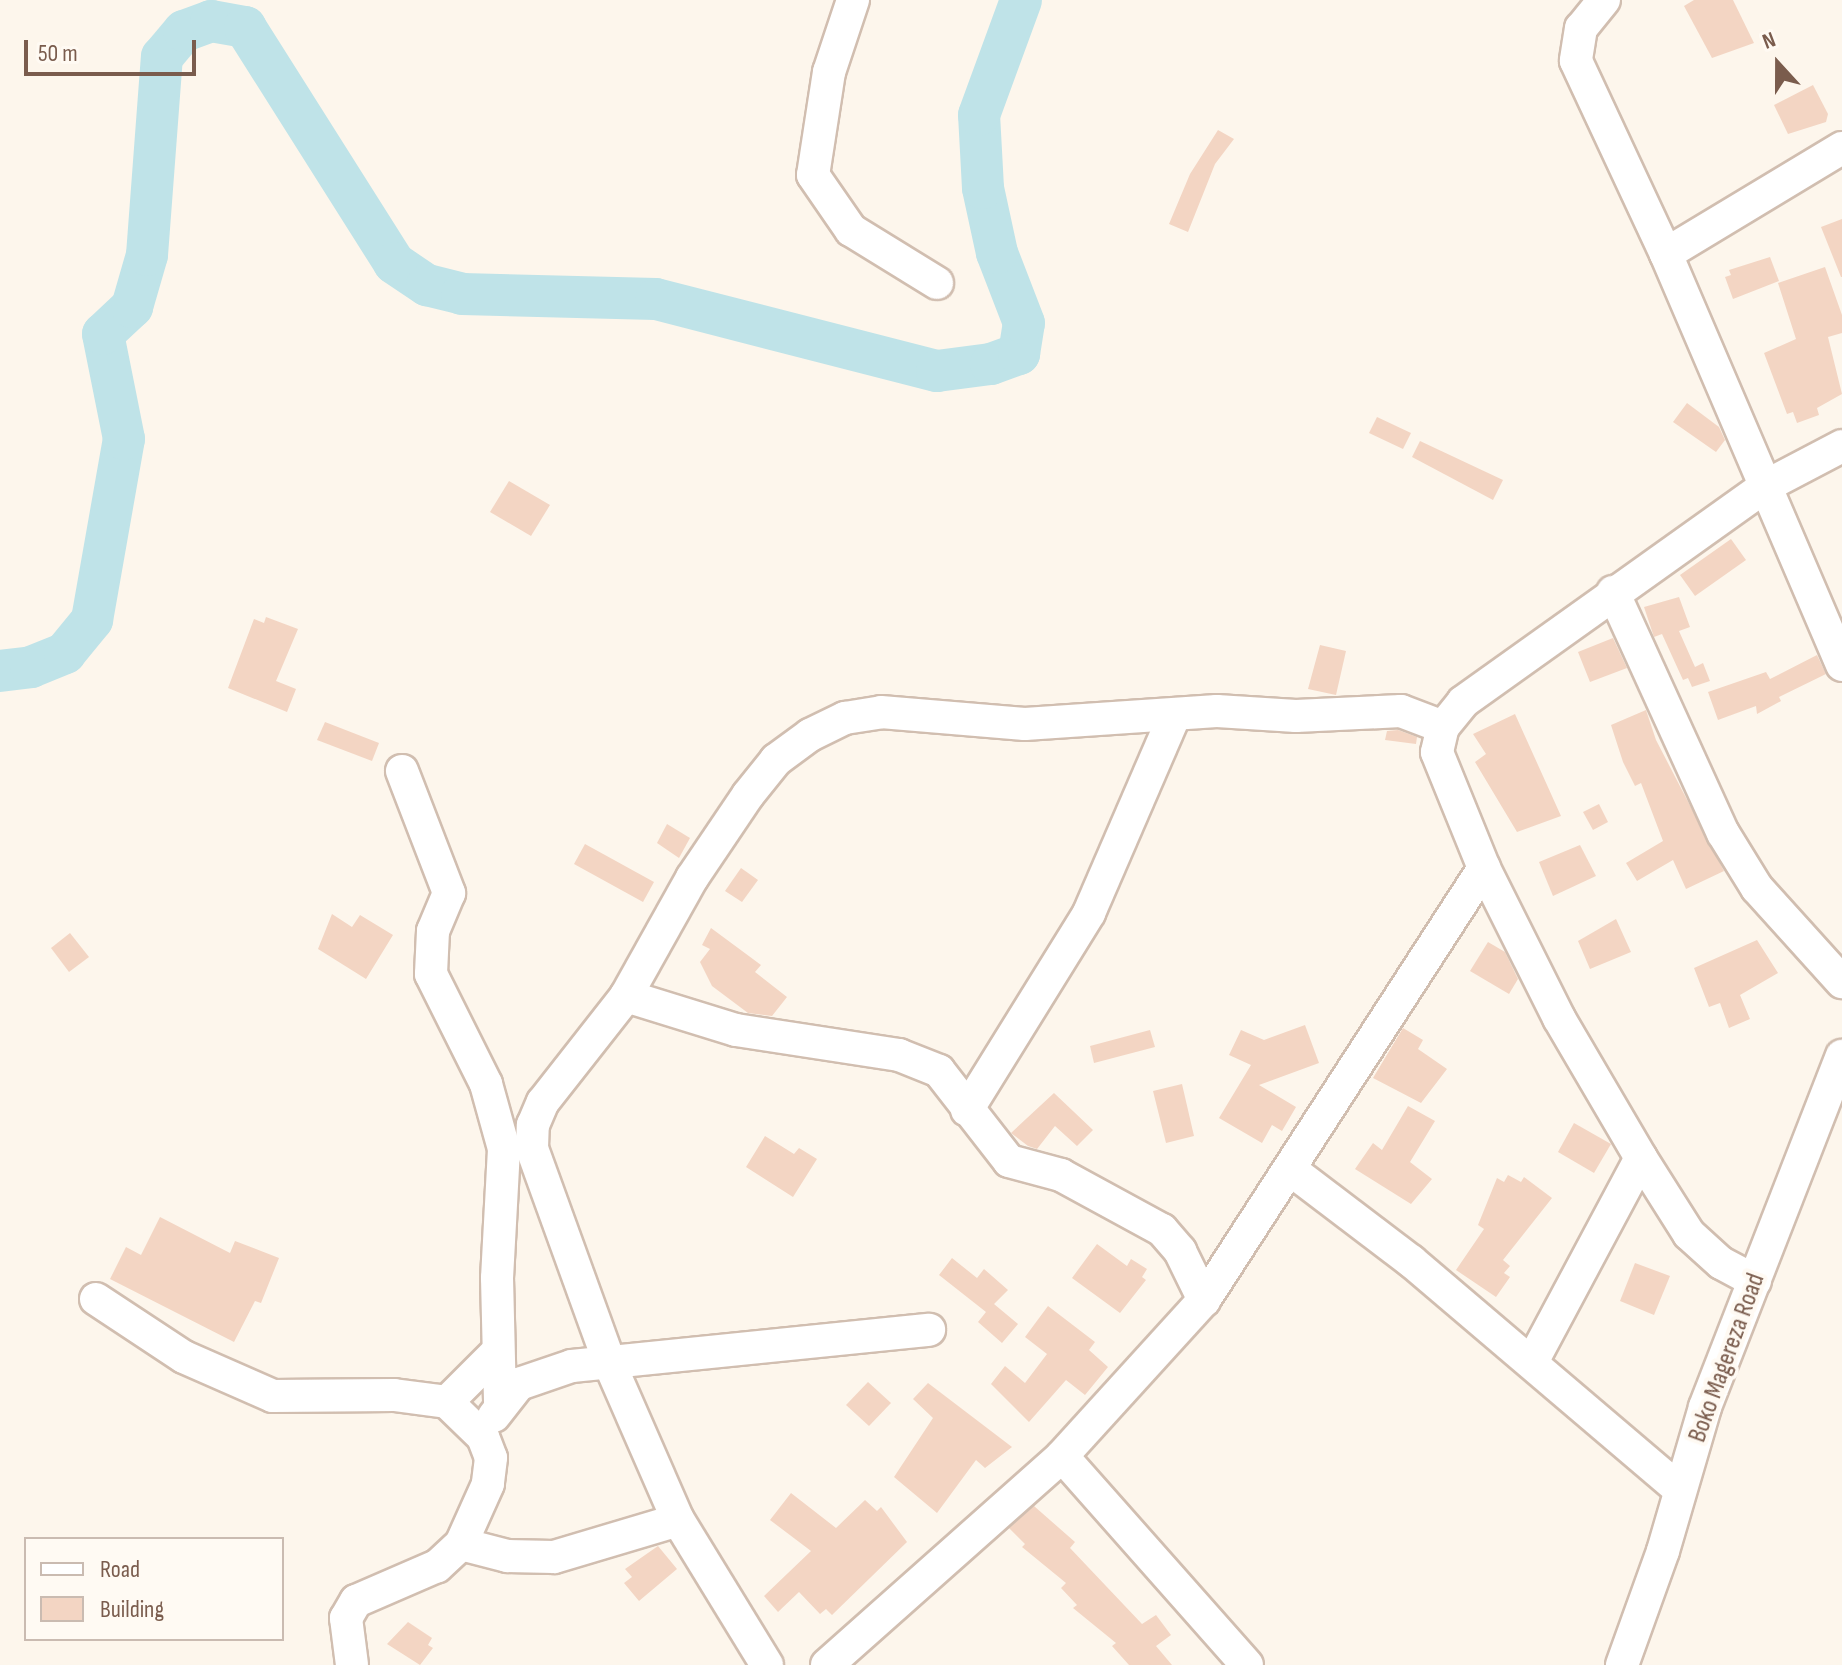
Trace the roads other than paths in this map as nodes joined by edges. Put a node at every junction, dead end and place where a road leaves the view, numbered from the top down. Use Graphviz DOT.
graph roads {
  1 [pos="853,0"];
  2 [pos="1604,0"];
  3 [pos="1842,148"];
  4 [pos="1666,254"];
  5 [pos="937,283"];
  6 [pos="1842,446"];
  7 [pos="1764,487"];
  8 [pos="1613,592"];
  9 [pos="1842,665"];
  10 [pos="1174,717"];
  11 [pos="1443,727"];
  12 [pos="402,771"];
  13 [pos="1484,868"];
  14 [pos="1842,982"];
  15 [pos="626,996"];
  16 [pos="1842,1056"];
  17 [pos="967,1110"];
  18 [pos="1641,1158"];
  19 [pos="1291,1170"];
  20 [pos="1755,1281"];
  21 [pos="96,1299"];
  22 [pos="1204,1300"];
  23 [pos="929,1330"];
  24 [pos="496,1353"];
  25 [pos="1532,1362"];
  26 [pos="610,1364"];
  27 [pos="447,1402"];
  28 [pos="500,1404"];
  29 [pos="483,1437"];
  30 [pos="1062,1456"];
  31 [pos="1680,1490"];
  32 [pos="678,1520"];
  33 [pos="461,1544"];
  34 [pos="352,1665"];
  35 [pos="767,1665"];
  36 [pos="827,1665"];
  37 [pos="1247,1665"];
  38 [pos="1622,1665"];
  1 -- 5 [label="street"];
  2 -- 4 [label="street"];
  3 -- 4 [label="street"];
  4 -- 7 [label="street"];
  6 -- 7 [label="street"];
  7 -- 8 [label="street"];
  7 -- 9 [label="street"];
  8 -- 11 [label="street"];
  8 -- 14 [label="street"];
  10 -- 11 [label="street"];
  10 -- 15 [label="street"];
  10 -- 17 [label="street"];
  11 -- 13 [label="street"];
  12 -- 24 [label="street"];
  13 -- 18 [label="street"];
  13 -- 19 [label="street"];
  15 -- 17 [label="street"];
  15 -- 26 [label="street"];
  16 -- 20 [label="street, Boko Magereza Road"];
  17 -- 22 [label="street"];
  18 -- 20 [label="street"];
  18 -- 25 [label="street"];
  19 -- 22 [label="street"];
  19 -- 25 [label="street"];
  20 -- 31 [label="street, Boko Magereza Road"];
  21 -- 27 [label="street"];
  22 -- 30 [label="street"];
  23 -- 26 [label="street"];
  24 -- 27 [label="street"];
  24 -- 28 [label="street"];
  25 -- 31 [label="street"];
  26 -- 28 [label="street"];
  26 -- 32 [label="street"];
  27 -- 29 [label="street"];
  28 -- 29 [label="street"];
  29 -- 33 [label="street"];
  30 -- 36 [label="street"];
  30 -- 37 [label="street"];
  31 -- 38 [label="street, Boko Magereza Road"];
  32 -- 33 [label="street"];
  32 -- 35 [label="street"];
  33 -- 34 [label="street"];
}
